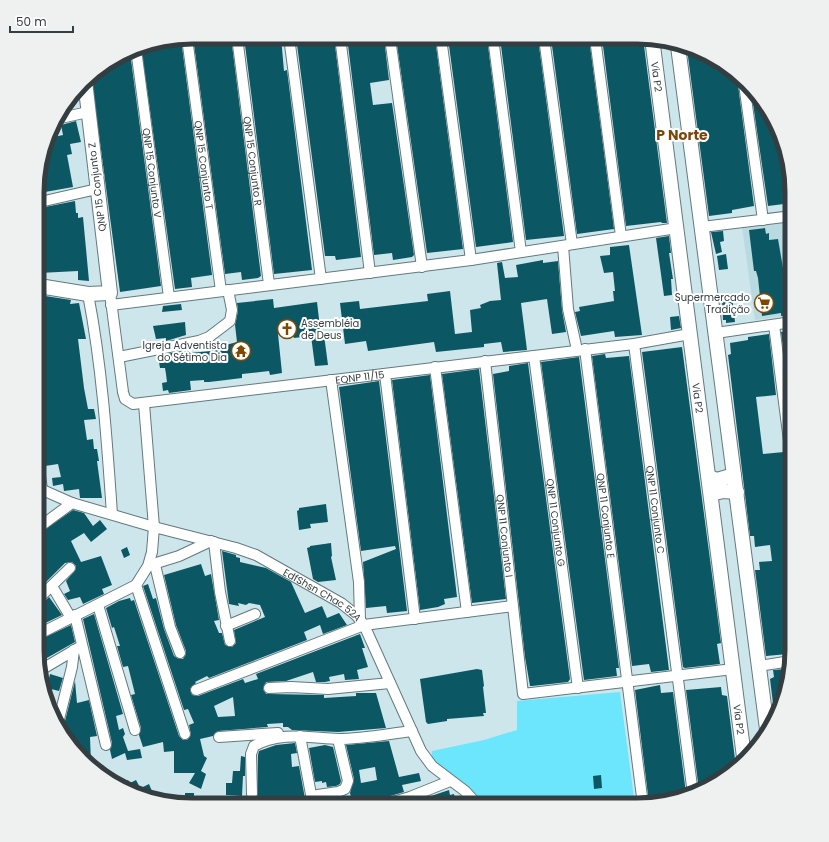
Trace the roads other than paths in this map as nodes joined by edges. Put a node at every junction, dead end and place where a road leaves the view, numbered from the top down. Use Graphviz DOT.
graph roads {
  1 [pos="188,44"];
  2 [pos="238,44"];
  3 [pos="290,44"];
  4 [pos="341,44"];
  5 [pos="391,44"];
  6 [pos="442,44"];
  7 [pos="494,44"];
  8 [pos="545,44"];
  9 [pos="596,44"];
  10 [pos="653,45"];
  11 [pos="679,50"];
  12 [pos="137,54"];
  13 [pos="681,65"];
  14 [pos="656,68"];
  15 [pos="683,80"];
  16 [pos="658,84"];
  17 [pos="86,88"];
  18 [pos="745,90"];
  19 [pos="88,112"];
  20 [pos="65,117"];
  21 [pos="97,189"];
  22 [pos="44,201"];
  23 [pos="785,217"];
  24 [pos="763,220"];
  25 [pos="677,228"];
  26 [pos="702,228"];
  27 [pos="621,236"];
  28 [pos="567,245"];
  29 [pos="521,252"];
  30 [pos="471,260"];
  31 [pos="422,267"];
  32 [pos="370,273"];
  33 [pos="321,279"];
  34 [pos="269,284"];
  35 [pos="44,287"];
  36 [pos="224,291"];
  37 [pos="88,294"];
  38 [pos="169,297"];
  39 [pos="111,299"];
  40 [pos="785,323"];
  41 [pos="774,325"];
  42 [pos="716,333"];
  43 [pos="690,334"];
  44 [pos="634,344"];
  45 [pos="581,350"];
  46 [pos="534,356"];
  47 [pos="119,357"];
  48 [pos="485,361"];
  49 [pos="434,367"];
  50 [pos="385,374"];
  51 [pos="331,380"];
  52 [pos="144,404"];
  53 [pos="785,410"];
  54 [pos="734,475"];
  55 [pos="709,477"];
  56 [pos="44,491"];
  57 [pos="737,492"];
  58 [pos="711,494"];
  59 [pos="72,503"];
  60 [pos="112,514"];
  61 [pos="44,524"];
  62 [pos="154,527"];
  63 [pos="212,541"];
  64 [pos="152,565"];
  65 [pos="70,568"];
  66 [pos="136,585"];
  67 [pos="52,586"];
  68 [pos="44,593"];
  69 [pos="98,605"];
  70 [pos="514,606"];
  71 [pos="467,612"];
  72 [pos="255,614"];
  73 [pos="73,616"];
  74 [pos="415,619"];
  75 [pos="362,623"];
  76 [pos="226,626"];
  77 [pos="44,632"];
  78 [pos="230,641"];
  79 [pos="78,648"];
  80 [pos="180,653"];
  81 [pos="785,662"];
  82 [pos="759,666"];
  83 [pos="45,668"];
  84 [pos="733,670"];
  85 [pos="678,676"];
  86 [pos="627,682"];
  87 [pos="390,683"];
  88 [pos="269,688"];
  89 [pos="578,688"];
  90 [pos="196,690"];
  91 [pos="60,716"];
  92 [pos="766,722"];
  93 [pos="135,730"];
  94 [pos="412,731"];
  95 [pos="185,734"];
  96 [pos="300,736"];
  97 [pos="219,737"];
  98 [pos="287,737"];
  99 [pos="338,739"];
  100 [pos="106,745"];
  101 [pos="744,753"];
  102 [pos="450,781"];
  103 [pos="691,788"];
  104 [pos="252,794"];
  105 [pos="312,798"];
  106 [pos="318,798"];
  107 [pos="406,798"];
  108 [pos="472,798"];
  109 [pos="642,798"];
  1 -- 36 [label="street, QNP 15 Conjunto T"];
  2 -- 34 [label="street, QNP 15 Conjunto R"];
  3 -- 33 [label="street"];
  4 -- 32 [label="street"];
  5 -- 31 [label="street"];
  6 -- 30 [label="street"];
  7 -- 29 [label="street"];
  8 -- 28 [label="street"];
  9 -- 27 [label="street"];
  10 -- 14 [label="main road, Via P2"];
  11 -- 13 [label="main road"];
  12 -- 38 [label="street, QNP 15 Conjunto V"];
  13 -- 14 [label="main road"];
  13 -- 15 [label="main road"];
  14 -- 16 [label="main road, Via P2"];
  15 -- 16 [label="main road"];
  15 -- 26 [label="main road"];
  16 -- 25 [label="main road, Via P2"];
  17 -- 19 [label="main road, QNP 15 Conjunto Z"];
  18 -- 24 [label="street"];
  19 -- 20 [label="street"];
  19 -- 21 [label="main road, QNP 15 Conjunto Z"];
  21 -- 22 [label="street"];
  21 -- 39 [label="main road, QNP 15 Conjunto Z"];
  23 -- 24 [label="street"];
  24 -- 26 [label="street"];
  25 -- 27 [label="street"];
  25 -- 43 [label="main road, Via P2"];
  26 -- 42 [label="main road"];
  27 -- 28 [label="street"];
  28 -- 29 [label="street"];
  28 -- 45 [label="street"];
  29 -- 30 [label="street"];
  30 -- 31 [label="street"];
  31 -- 32 [label="street"];
  32 -- 33 [label="street"];
  33 -- 34 [label="street"];
  34 -- 36 [label="street"];
  35 -- 37 [label="main road"];
  36 -- 38 [label="street"];
  36 -- 47 [label="street"];
  37 -- 39 [label="main road"];
  37 -- 60 [label="street"];
  38 -- 39 [label="street"];
  39 -- 47 [label="street"];
  40 -- 41 [label="street"];
  41 -- 42 [label="street"];
  41 -- 53 [label="street"];
  42 -- 54 [label="main road"];
  43 -- 44 [label="street, EQNP 11/15"];
  43 -- 55 [label="main road, Via P2"];
  44 -- 45 [label="street, EQNP 11/15"];
  44 -- 85 [label="street, QNP 11 Conjunto C"];
  45 -- 46 [label="street, EQNP 11/15"];
  45 -- 86 [label="street, QNP 11 Conjunto E"];
  46 -- 48 [label="street, EQNP 11/15"];
  46 -- 89 [label="street, QNP 11 Conjunto G"];
  47 -- 52 [label="street"];
  48 -- 49 [label="street, EQNP 11/15"];
  48 -- 70 [label="street, QNP 11 Conjunto I"];
  49 -- 50 [label="street, EQNP 11/15"];
  49 -- 71 [label="street"];
  50 -- 51 [label="street, EQNP 11/15"];
  50 -- 74 [label="street"];
  51 -- 52 [label="street, EQNP 11/15"];
  51 -- 75 [label="street"];
  52 -- 62 [label="street"];
  54 -- 55 [label="main road"];
  54 -- 57 [label="main road"];
  55 -- 58 [label="main road, Via P2"];
  56 -- 59 [label="street, EdfShsn Chac 52A"];
  57 -- 58 [label="main road"];
  57 -- 82 [label="main road"];
  58 -- 84 [label="main road, Via P2"];
  59 -- 60 [label="street, EdfShsn Chac 52A"];
  59 -- 61 [label="street"];
  60 -- 62 [label="street, EdfShsn Chac 52A"];
  62 -- 63 [label="street, EdfShsn Chac 52A"];
  62 -- 64 [label="street"];
  63 -- 64 [label="street"];
  63 -- 75 [label="street, EdfShsn Chac 52A"];
  63 -- 76 [label="street"];
  64 -- 66 [label="street"];
  64 -- 80 [label="street"];
  65 -- 67 [label="street"];
  66 -- 69 [label="street"];
  66 -- 95 [label="street"];
  67 -- 68 [label="street"];
  67 -- 73 [label="street"];
  69 -- 73 [label="street"];
  69 -- 93 [label="street"];
  70 -- 71 [label="street"];
  70 -- 89 [label="street, QNP 11 Conjunto I"];
  71 -- 74 [label="street"];
  72 -- 76 [label="street"];
  73 -- 77 [label="street"];
  73 -- 79 [label="street"];
  74 -- 75 [label="street"];
  75 -- 87 [label="street, EdfShsn Chac 52A"];
  75 -- 90 [label="street"];
  76 -- 78 [label="street"];
  79 -- 83 [label="street"];
  79 -- 91 [label="street"];
  79 -- 100 [label="street"];
  81 -- 82 [label="street"];
  82 -- 92 [label="main road"];
  84 -- 85 [label="street"];
  84 -- 101 [label="main road, Via P2"];
  85 -- 86 [label="street"];
  85 -- 103 [label="street, QNP 11 Conjunto C"];
  86 -- 89 [label="street"];
  86 -- 109 [label="street, QNP 11 Conjunto E"];
  87 -- 88 [label="street"];
  87 -- 94 [label="street, EdfShsn Chac 52A"];
  94 -- 99 [label="street"];
  94 -- 102 [label="street, EdfShsn Chac 52A"];
  96 -- 98 [label="street"];
  96 -- 99 [label="street"];
  96 -- 105 [label="street"];
  97 -- 98 [label="street"];
  98 -- 104 [label="street"];
  99 -- 106 [label="street"];
  102 -- 107 [label="street"];
  102 -- 108 [label="street, EdfShsn Chac 52A"];
}
